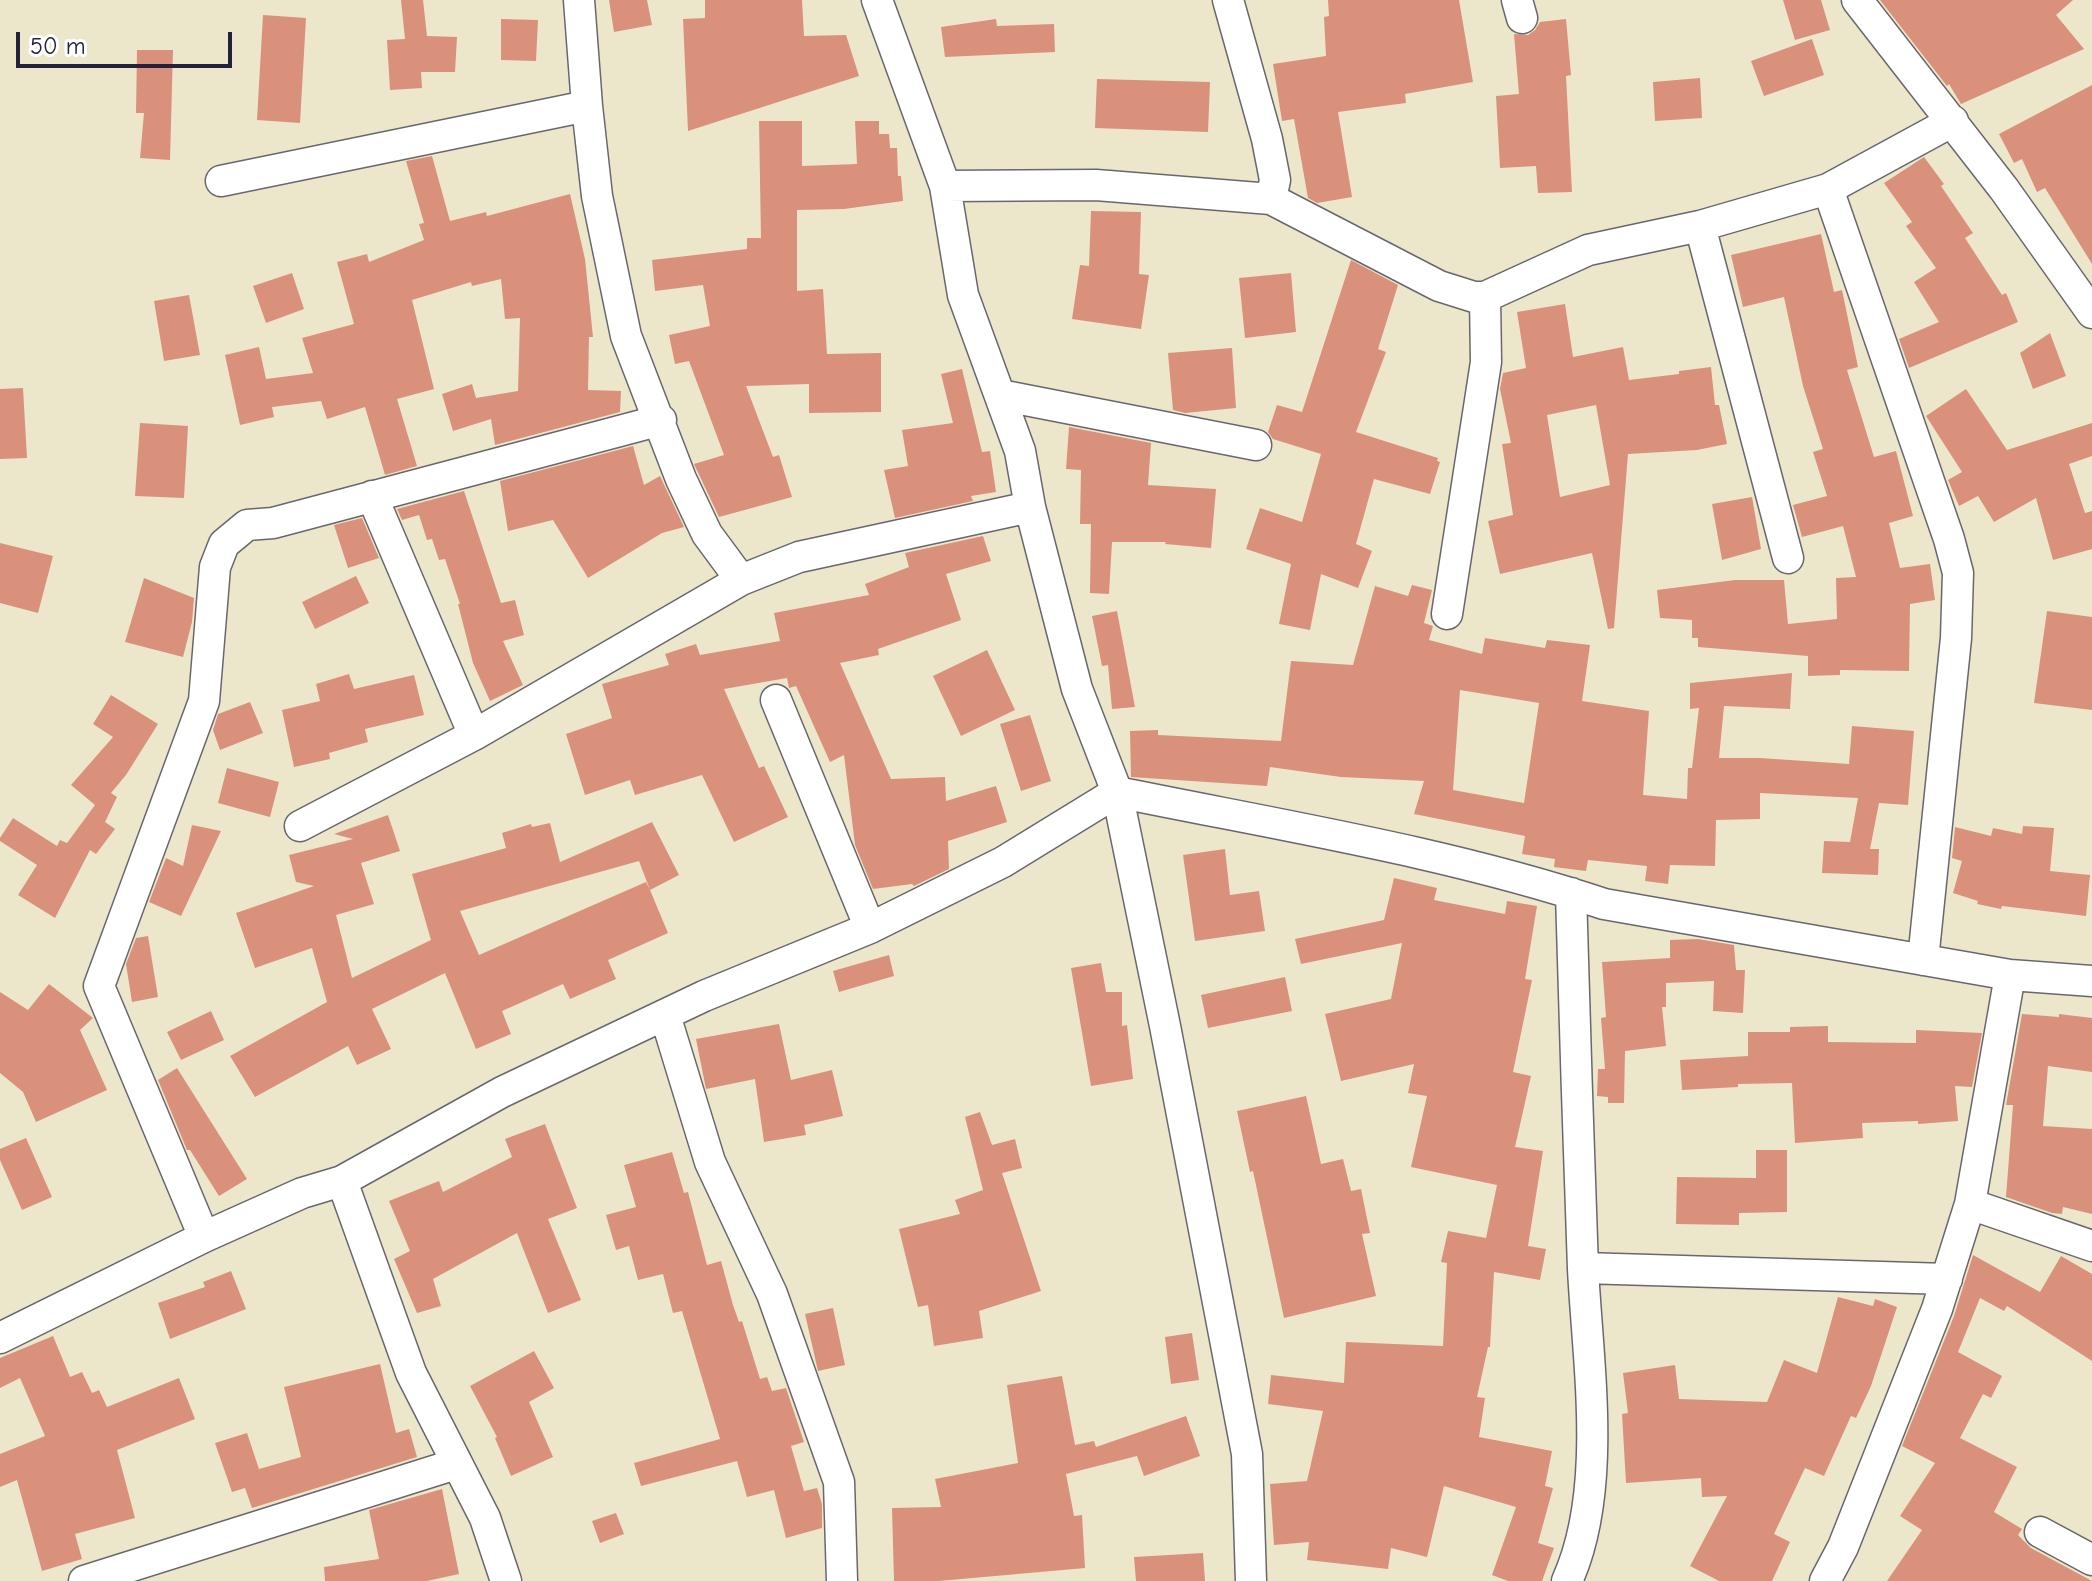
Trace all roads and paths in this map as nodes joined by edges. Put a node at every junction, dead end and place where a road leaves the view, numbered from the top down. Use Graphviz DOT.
graph roads {
  1 [pos="579,0"];
  2 [pos="877,0"];
  3 [pos="1228,0"];
  4 [pos="1857,0"];
  5 [pos="587,106"];
  6 [pos="1953,121"];
  7 [pos="221,181"];
  8 [pos="945,186"];
  9 [pos="1828,189"];
  10 [pos="1271,199"];
  11 [pos="1700,226"];
  12 [pos="1485,297"];
  13 [pos="2092,313"];
  14 [pos="1000,395"];
  15 [pos="661,420"];
  16 [pos="1256,445"];
  17 [pos="372,496"];
  18 [pos="1030,507"];
  19 [pos="1788,558"];
  20 [pos="741,580"];
  21 [pos="1447,614"];
  22 [pos="776,700"];
  23 [pos="474,735"];
  24 [pos="1117,792"];
  25 [pos="300,826"];
  26 [pos="1571,893"];
  27 [pos="870,928"];
  28 [pos="1923,960"];
  29 [pos="2010,975"];
  30 [pos="2092,981"];
  31 [pos="665,1015"];
  32 [pos="342,1181"];
  33 [pos="1970,1204"];
  34 [pos="204,1237"];
  35 [pos="2092,1246"];
  36 [pos="1583,1268"];
  37 [pos="1947,1279"];
  38 [pos="0,1338"];
  39 [pos="456,1464"];
  40 [pos="2040,1532"];
  41 [pos="2092,1560"];
  42 [pos="84,1581"];
  43 [pos="506,1581"];
  44 [pos="842,1581"];
  45 [pos="1251,1581"];
  46 [pos="1567,1581"];
  47 [pos="1825,1581"];
  1 -- 5 [label="street"];
  2 -- 8 [label="street"];
  3 -- 10 [label="street"];
  4 -- 6 [label="street"];
  5 -- 7 [label="street"];
  5 -- 15 [label="street"];
  6 -- 9 [label="street"];
  6 -- 13 [label="street"];
  8 -- 10 [label="street"];
  8 -- 14 [label="street"];
  9 -- 11 [label="street"];
  9 -- 28 [label="street"];
  10 -- 12 [label="street"];
  11 -- 12 [label="street"];
  11 -- 19 [label="street"];
  12 -- 21 [label="street"];
  14 -- 16 [label="street"];
  14 -- 18 [label="street"];
  15 -- 17 [label="street"];
  15 -- 20 [label="street"];
  17 -- 23 [label="street"];
  17 -- 34 [label="street"];
  18 -- 20 [label="street"];
  18 -- 24 [label="street"];
  20 -- 23 [label="street"];
  22 -- 27 [label="street"];
  23 -- 25 [label="street"];
  24 -- 26 [label="street"];
  24 -- 27 [label="street"];
  24 -- 45 [label="street"];
  26 -- 28 [label="street"];
  26 -- 36 [label="street"];
  27 -- 31 [label="street"];
  28 -- 29 [label="street"];
  29 -- 30 [label="street"];
  29 -- 33 [label="street"];
  31 -- 32 [label="street"];
  31 -- 44 [label="street"];
  32 -- 34 [label="street"];
  32 -- 39 [label="street"];
  33 -- 35 [label="street"];
  33 -- 37 [label="street"];
  34 -- 38 [label="street"];
  36 -- 37 [label="street"];
  36 -- 46 [label="street"];
  37 -- 47 [label="street"];
  39 -- 42 [label="street"];
  39 -- 43 [label="street"];
  40 -- 41 [label="street"];
}
